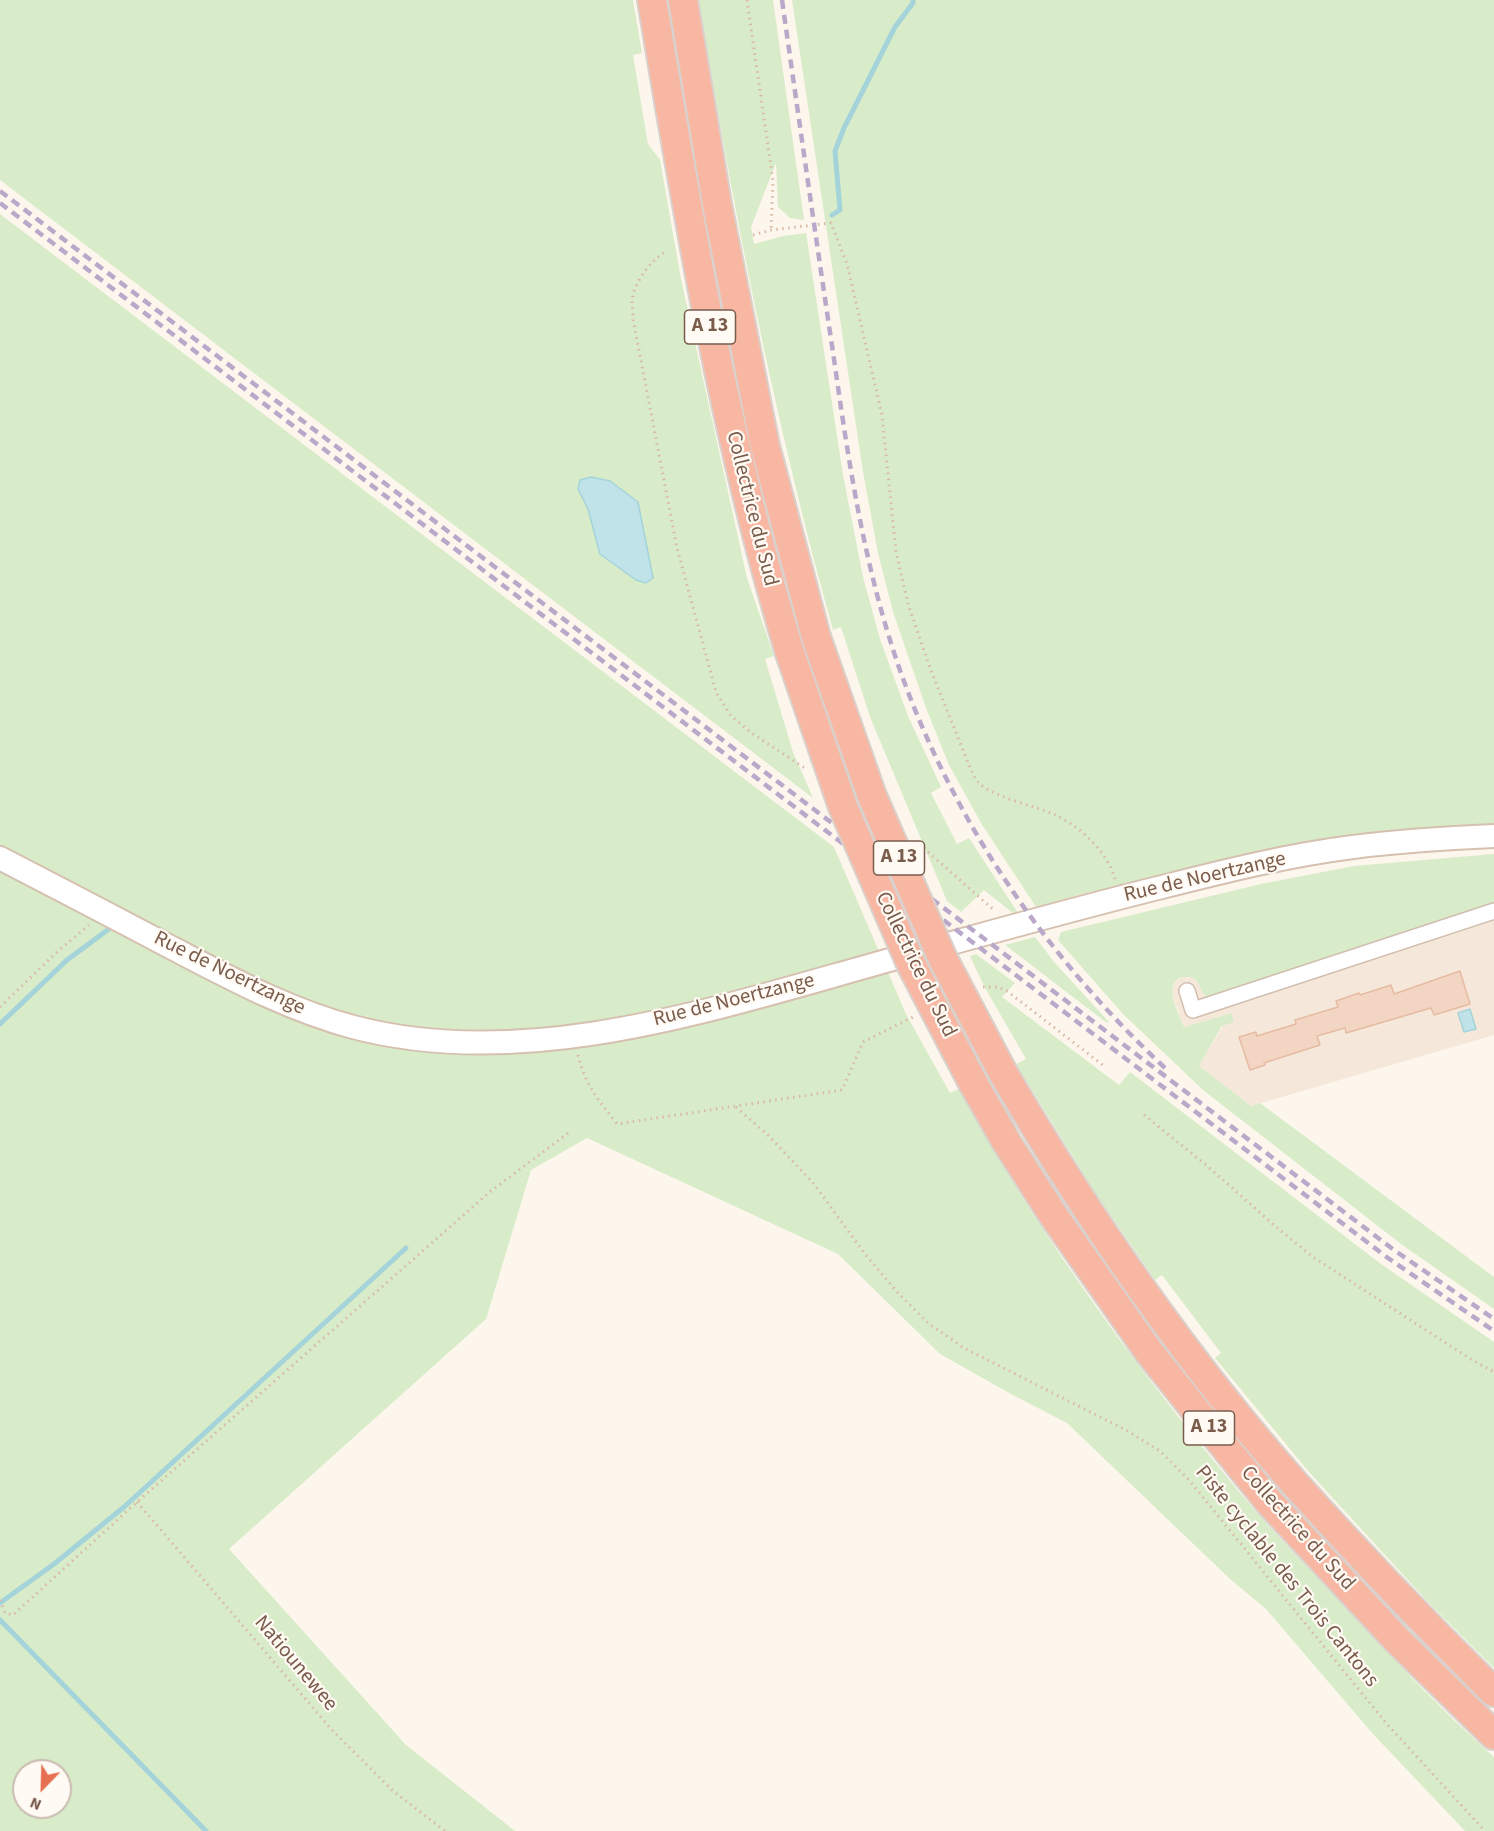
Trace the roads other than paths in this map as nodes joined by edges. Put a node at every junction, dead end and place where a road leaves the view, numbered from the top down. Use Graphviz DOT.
graph roads {
  1 [pos="652,0"];
  2 [pos="683,0"];
  3 [pos="1494,836"];
  4 [pos="0,858"];
  5 [pos="1494,911"];
  6 [pos="1187,991"];
  7 [pos="1494,1692"];
  8 [pos="1494,1735"];
  1 -- 8 [label="highway, Collectrice du Sud / A 13, bridge"];
  2 -- 7 [label="highway, Collectrice du Sud / A 13, bridge"];
  3 -- 4 [label="main road, Rue de Noertzange"];
  5 -- 6 [label="street"];
}
